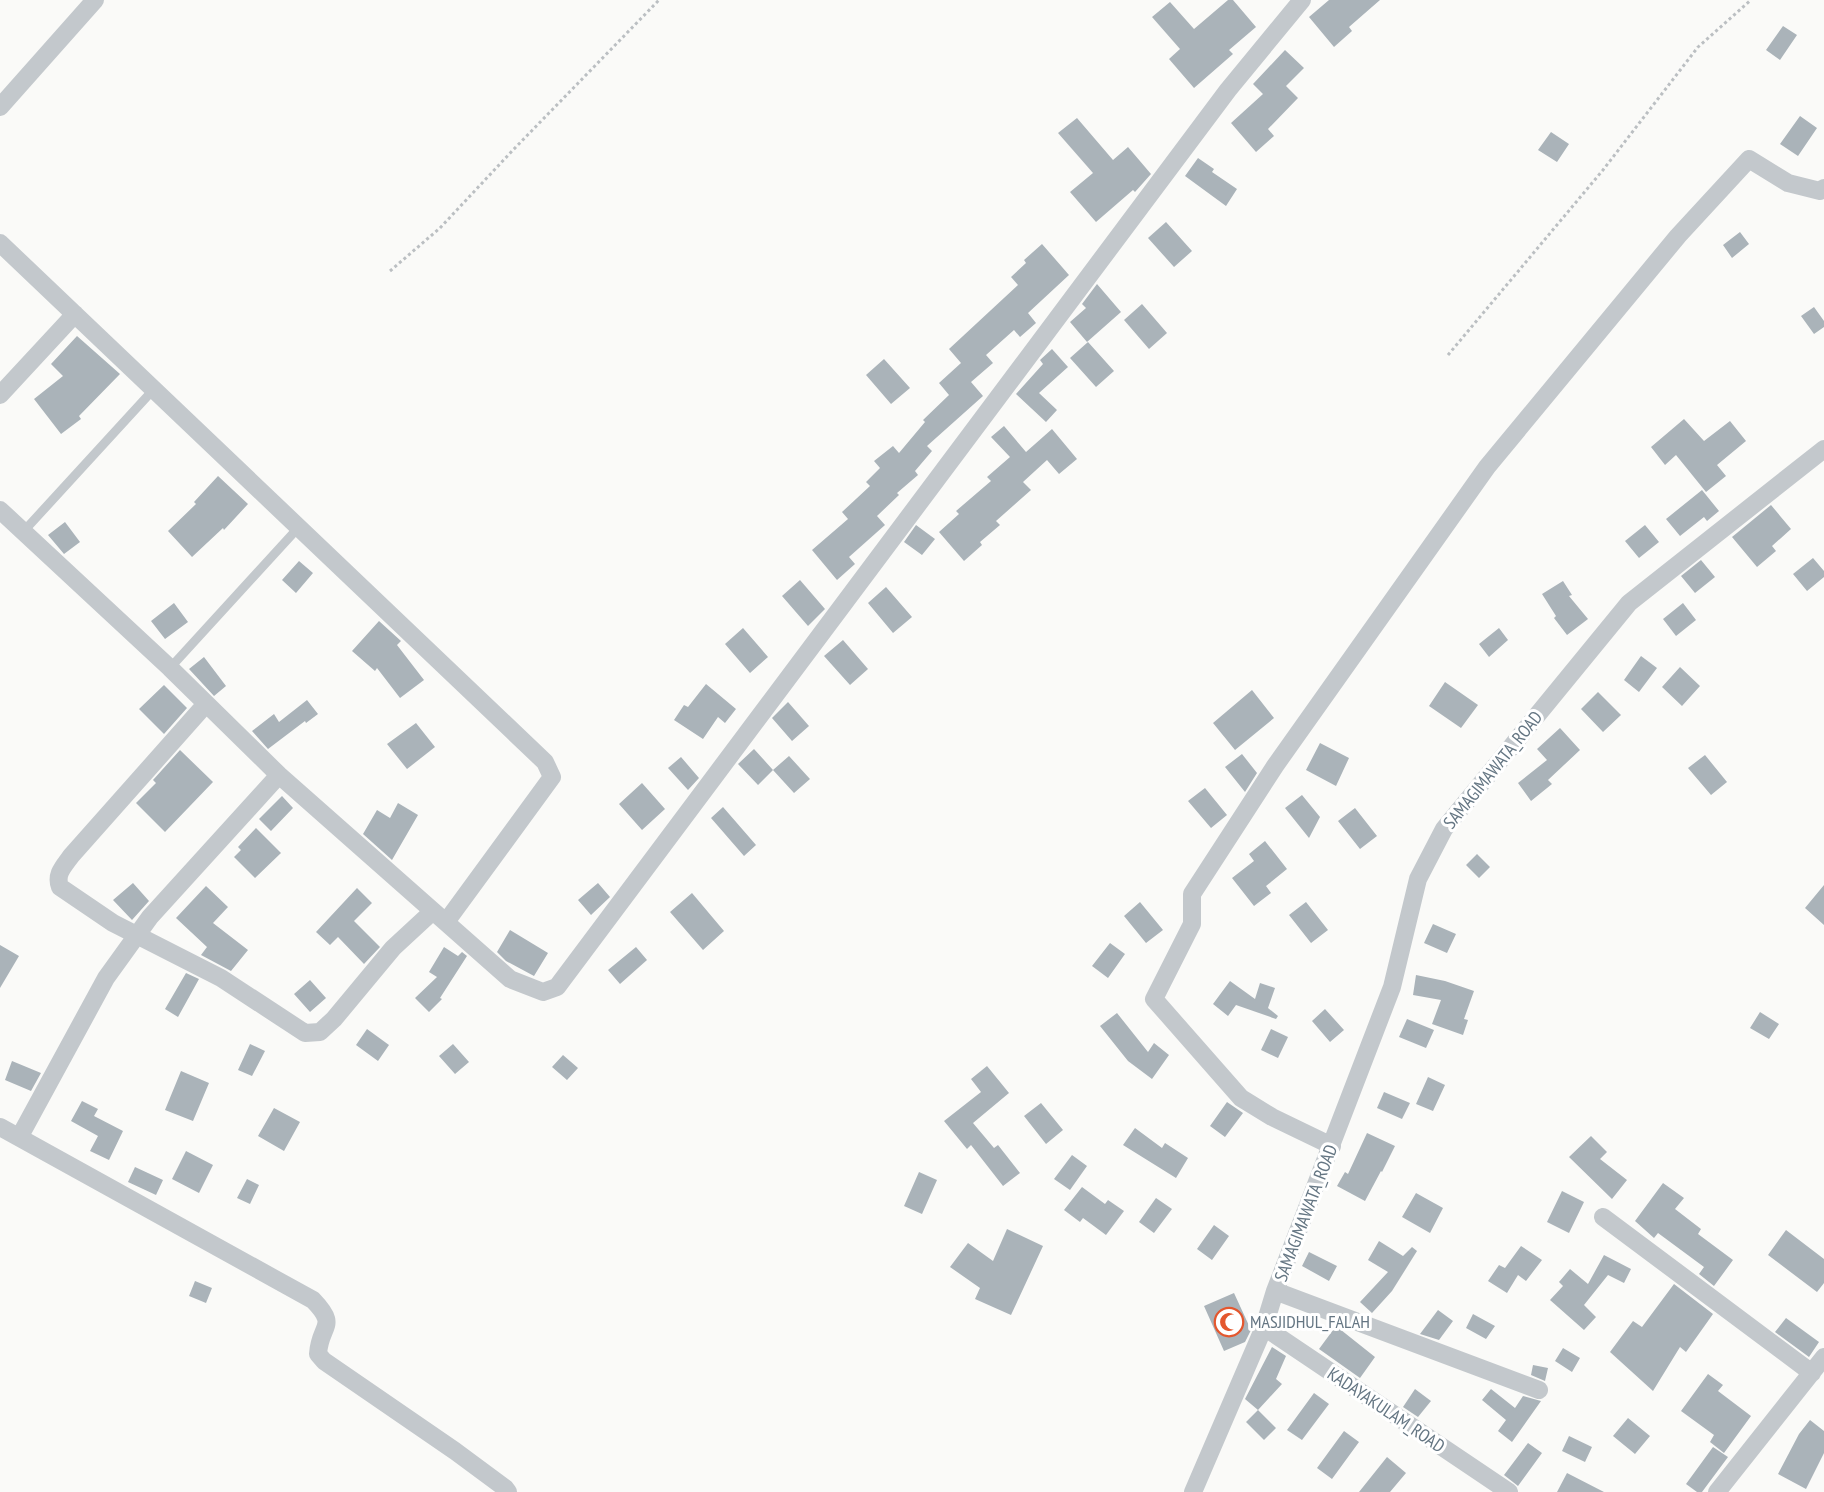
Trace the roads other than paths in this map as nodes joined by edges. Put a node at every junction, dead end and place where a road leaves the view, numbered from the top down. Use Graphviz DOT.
graph roads {
  1 [pos="95,0"];
  2 [pos="1302,0"];
  3 [pos="0,107"];
  4 [pos="1824,188"];
  5 [pos="0,243"];
  6 [pos="75,314"];
  7 [pos="154,389"];
  8 [pos="0,395"];
  9 [pos="1824,449"];
  10 [pos="0,510"];
  11 [pos="297,528"];
  12 [pos="23,532"];
  13 [pos="170,668"];
  14 [pos="205,705"];
  15 [pos="279,775"];
  16 [pos="439,916"];
  17 [pos="137,935"];
  18 [pos="0,1127"];
  19 [pos="20,1136"];
  20 [pos="1332,1146"];
  21 [pos="1603,1217"];
  22 [pos="1275,1291"];
  23 [pos="1264,1327"];
  24 [pos="1824,1357"];
  25 [pos="1812,1373"];
  26 [pos="1539,1390"];
  27 [pos="508,1492"];
  28 [pos="1193,1492"];
  29 [pos="1509,1492"];
  30 [pos="1717,1492"];
  1 -- 3 [label="street"];
  2 -- 16 [label="street"];
  4 -- 20 [label="street"];
  5 -- 6 [label="street"];
  6 -- 7 [label="street"];
  6 -- 8 [label="street"];
  7 -- 11 [label="street"];
  7 -- 12 [label="lane"];
  9 -- 20 [label="street, SAMAGIMAWATA_ROAD"];
  10 -- 12 [label="street"];
  11 -- 13 [label="lane"];
  11 -- 16 [label="street"];
  12 -- 13 [label="street"];
  13 -- 14 [label="street"];
  14 -- 15 [label="street"];
  14 -- 17 [label="street"];
  15 -- 16 [label="street"];
  15 -- 17 [label="street"];
  16 -- 17 [label="street"];
  17 -- 19 [label="street"];
  18 -- 19 [label="street"];
  19 -- 27 [label="street"];
  20 -- 22 [label="street, SAMAGIMAWATA_ROAD"];
  21 -- 25 [label="street"];
  22 -- 23 [label="street, SAMAGIMAWATA_ROAD"];
  22 -- 26 [label="street"];
  23 -- 28 [label="street, SAMAGIMAWATA_ROAD"];
  23 -- 29 [label="street, KADAYAKULAM_ROAD"];
  24 -- 25 [label="street"];
  25 -- 30 [label="street"];
}
